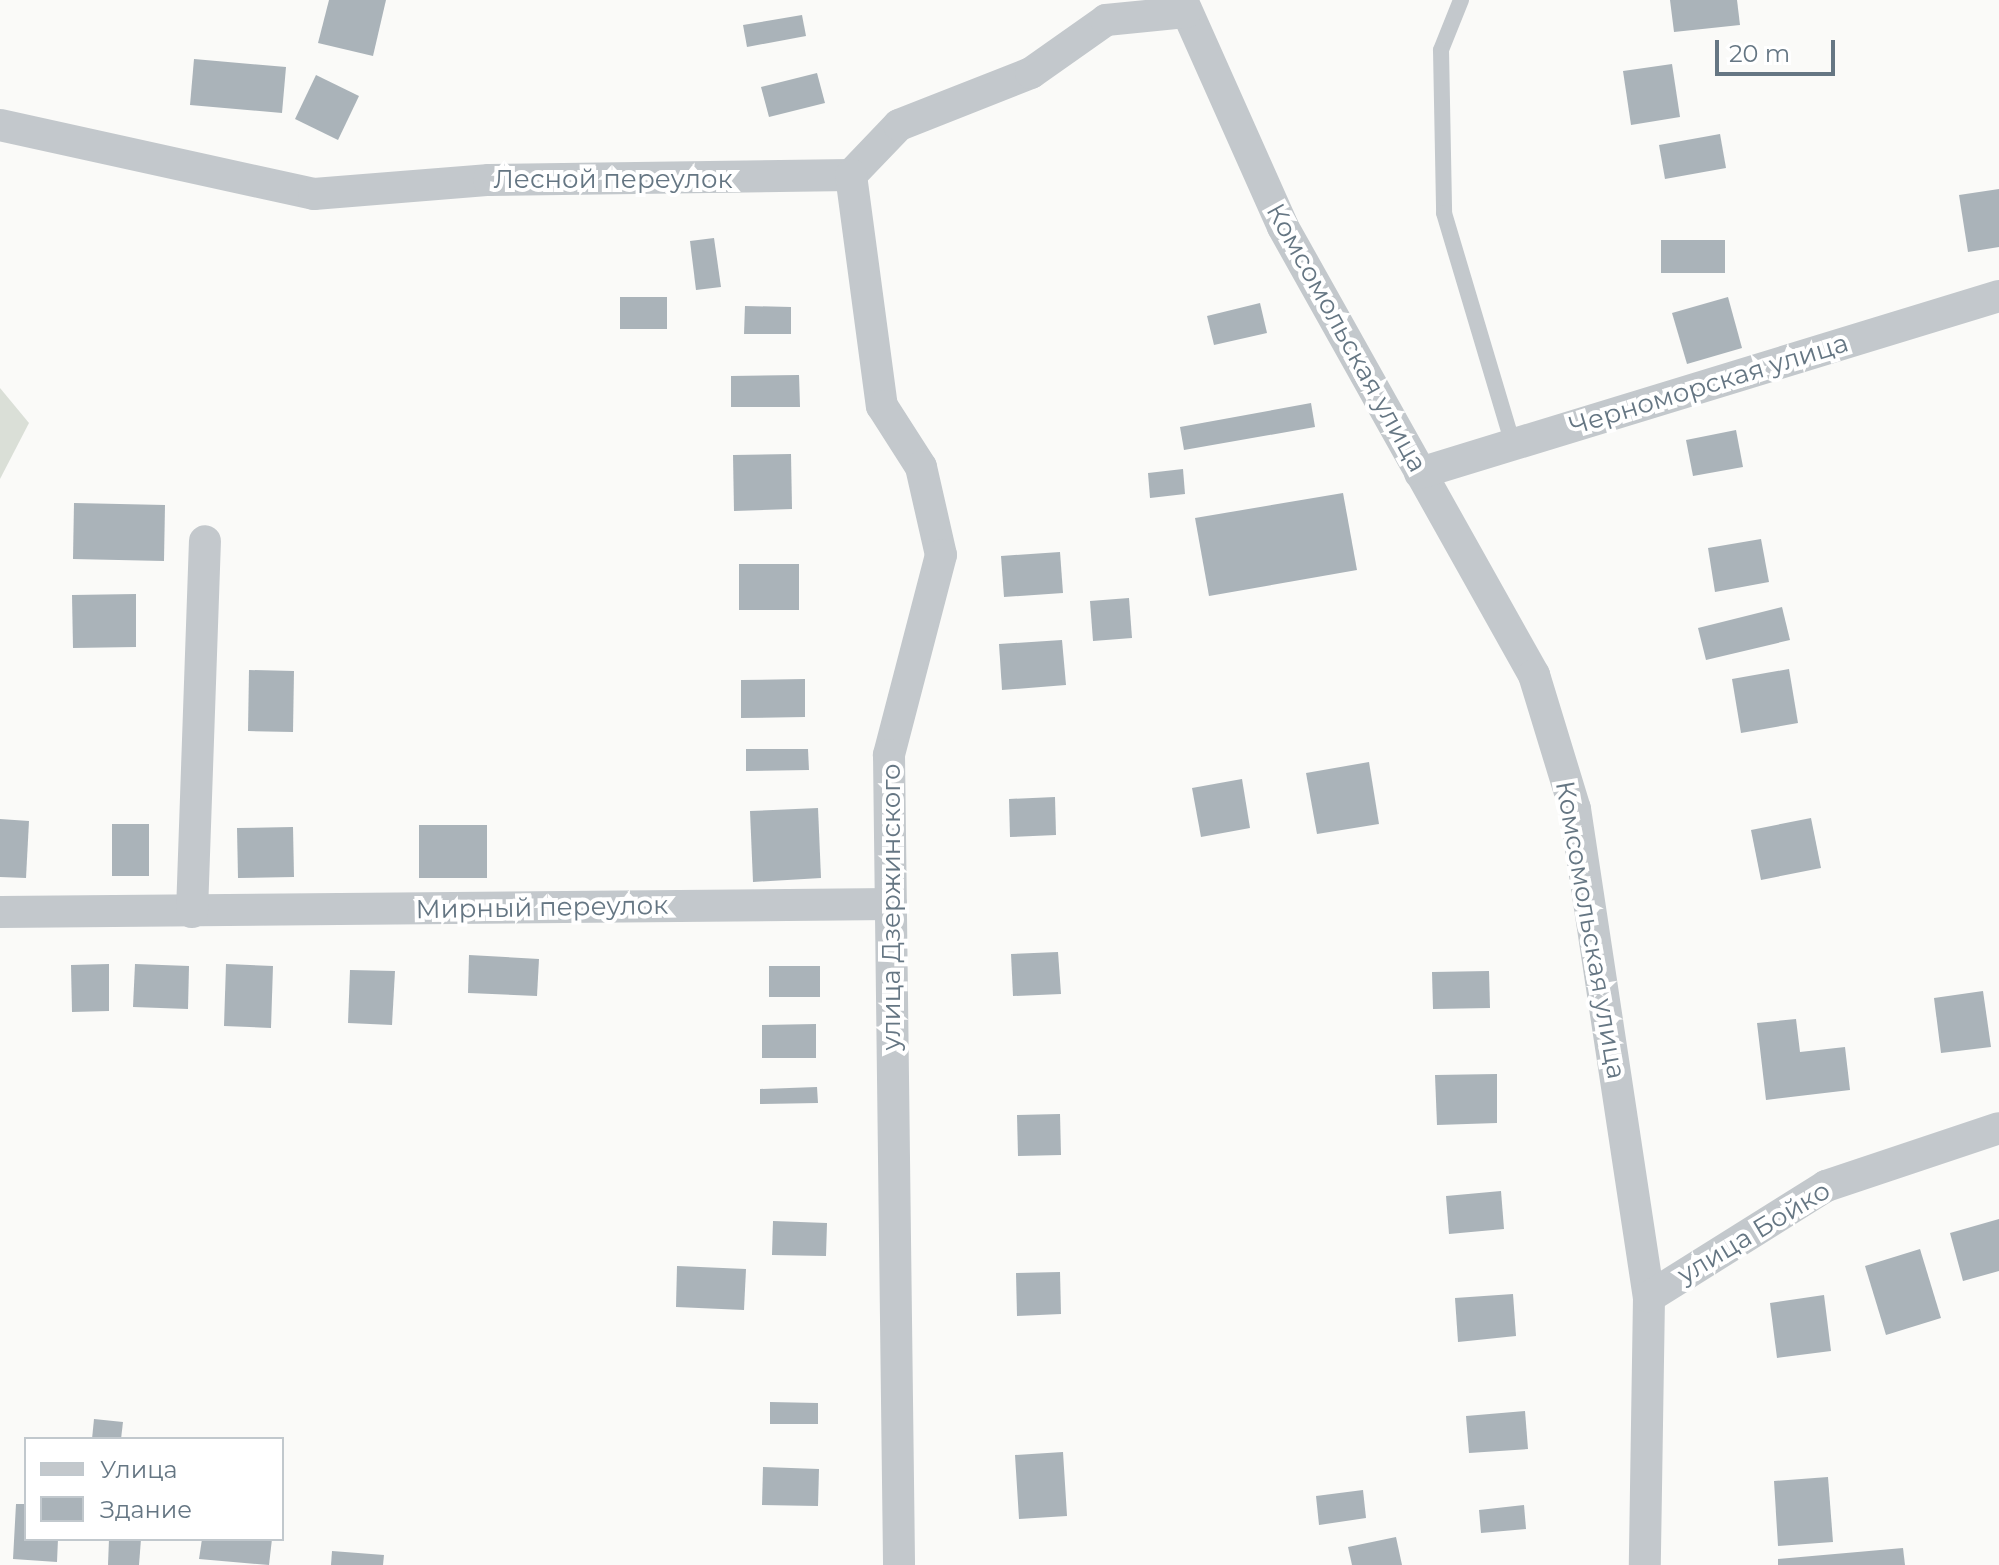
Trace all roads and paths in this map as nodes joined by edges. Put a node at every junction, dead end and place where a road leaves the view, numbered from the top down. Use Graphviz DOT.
graph roads {
  1 [pos="1461,0"];
  2 [pos="1184,6"];
  3 [pos="0,125"];
  4 [pos="851,175"];
  5 [pos="1999,296"];
  6 [pos="1513,444"];
  7 [pos="1420,473"];
  8 [pos="205,541"];
  9 [pos="891,904"];
  10 [pos="0,912"];
  11 [pos="192,912"];
  12 [pos="1999,1128"];
  13 [pos="1649,1297"];
  14 [pos="899,1565"];
  15 [pos="1645,1565"];
  1 -- 6 [label="lane"];
  2 -- 4 [label="street"];
  2 -- 7 [label="street, Комсомольская улица"];
  3 -- 4 [label="street, Лесной переулок"];
  4 -- 9 [label="street, улица Дзержинского"];
  5 -- 6 [label="street, Черноморская улица"];
  6 -- 7 [label="street, Черноморская улица"];
  7 -- 13 [label="street, Комсомольская улица"];
  8 -- 11 [label="street"];
  9 -- 11 [label="street, Мирный переулок"];
  9 -- 14 [label="street, улица Дзержинского"];
  10 -- 11 [label="street, Мирный переулок"];
  12 -- 13 [label="street, улица Бойко"];
  13 -- 15 [label="street, Комсомольская улица"];
}
